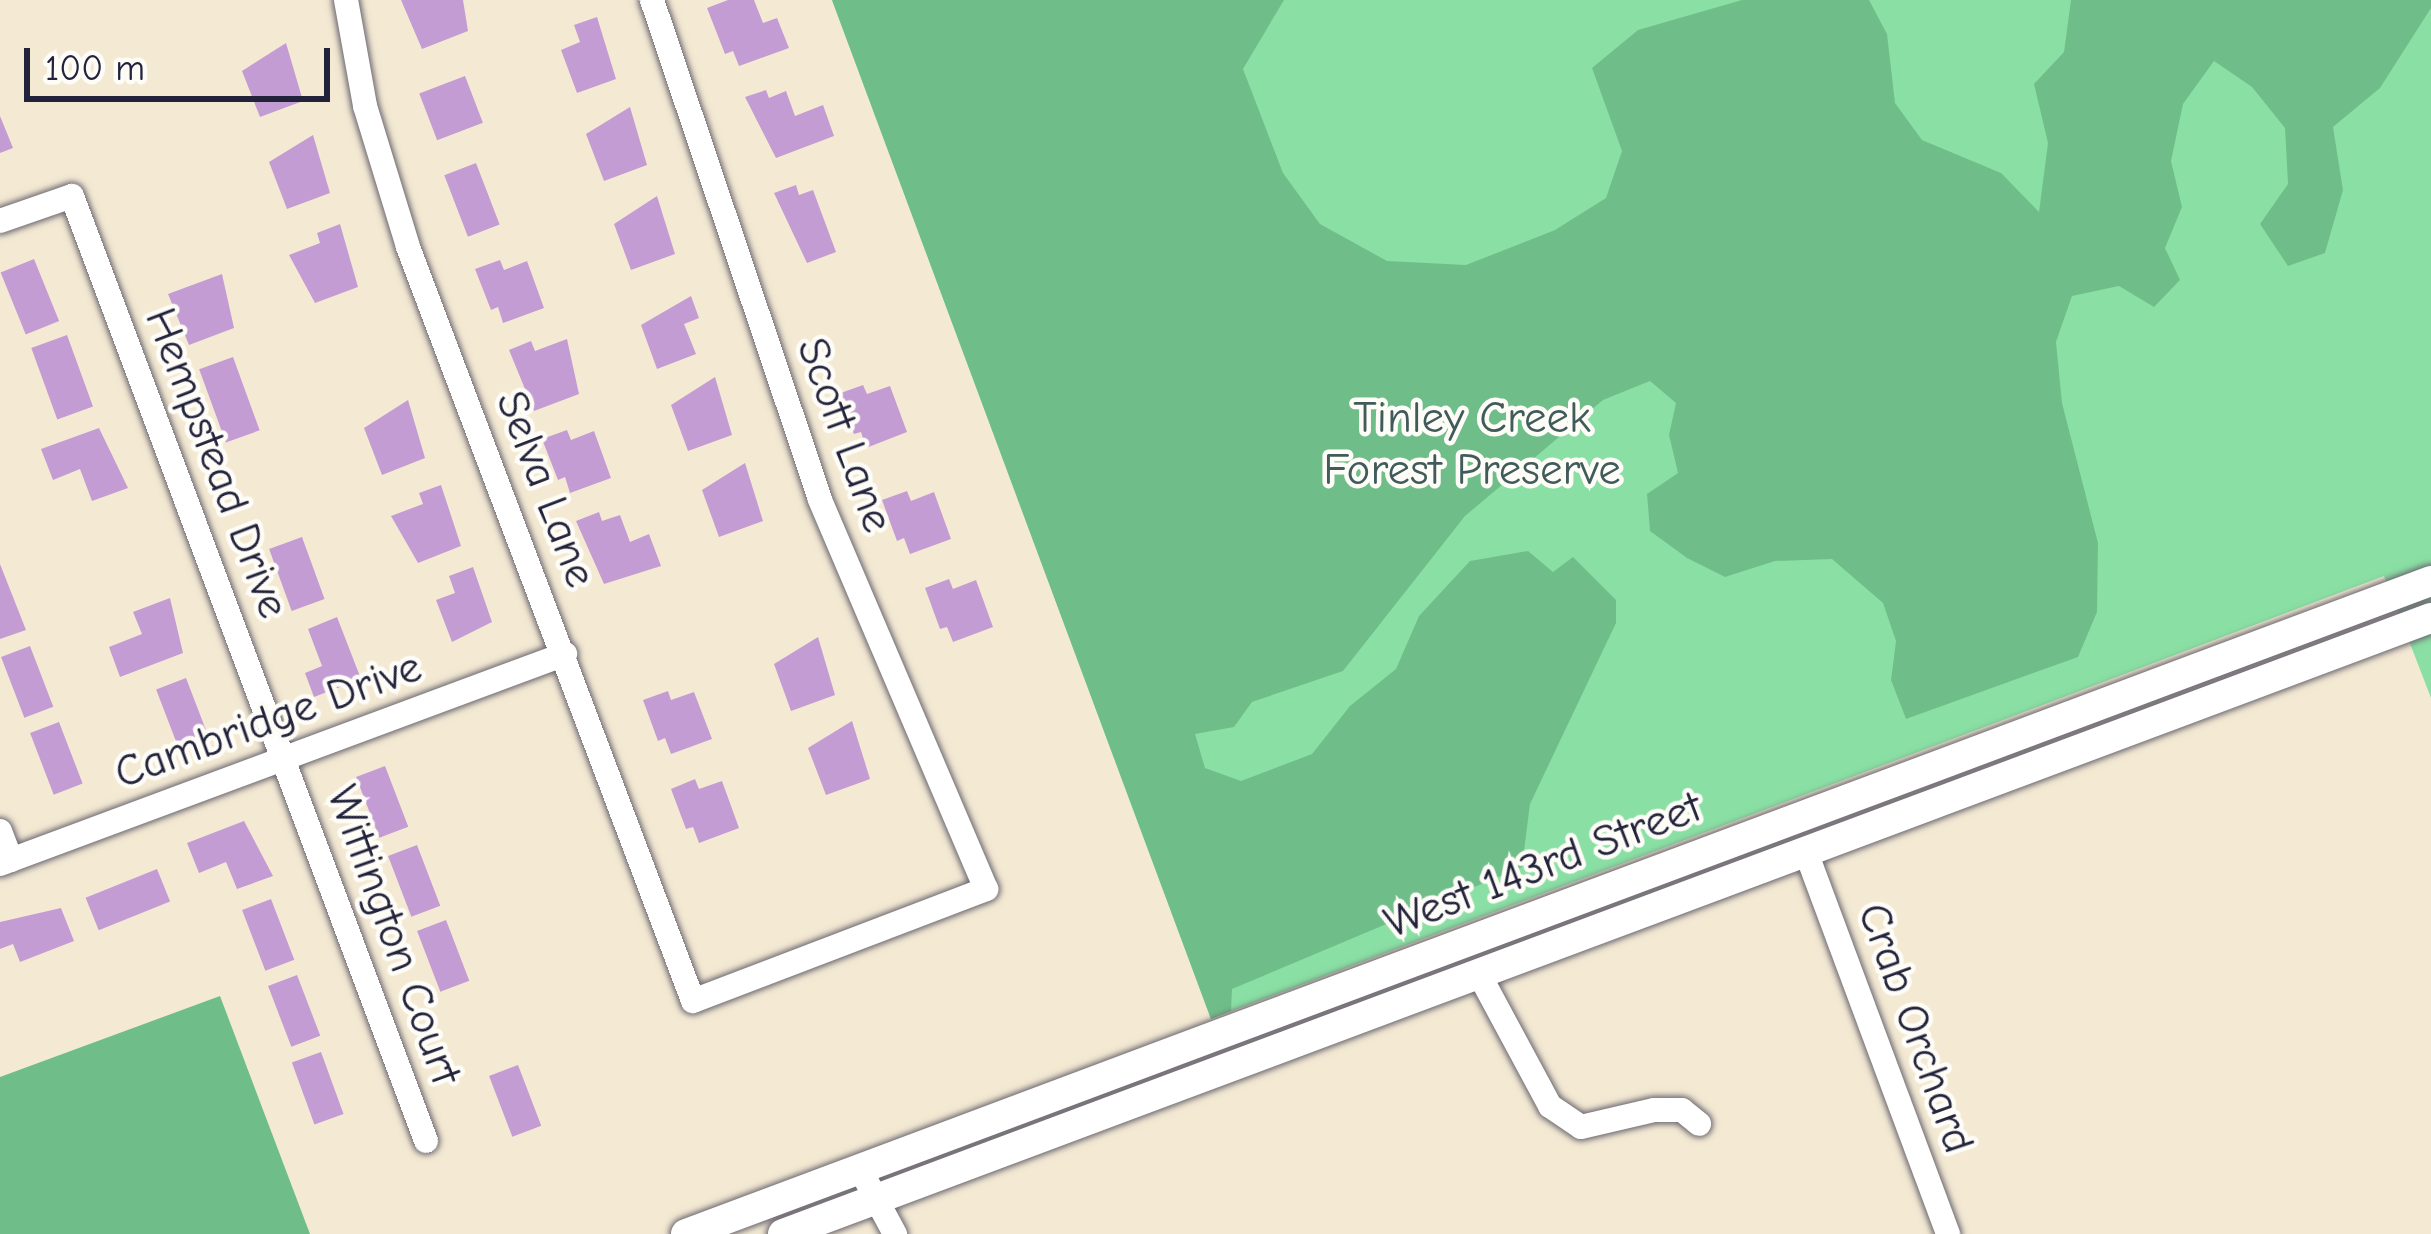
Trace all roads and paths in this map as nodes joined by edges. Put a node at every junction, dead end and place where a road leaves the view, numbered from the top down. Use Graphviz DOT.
graph roads {
  1 [pos="346,0"];
  2 [pos="652,0"];
  3 [pos="0,221"];
  4 [pos="2431,581"];
  5 [pos="2431,618"];
  6 [pos="565,654"];
  7 [pos="284,759"];
  8 [pos="0,831"];
  9 [pos="1805,852"];
  10 [pos="5,862"];
  11 [pos="1479,974"];
  12 [pos="693,1000"];
  13 [pos="1700,1124"];
  14 [pos="426,1141"];
  15 [pos="860,1169"];
  16 [pos="876,1199"];
  17 [pos="686,1234"];
  18 [pos="783,1234"];
  19 [pos="896,1234"];
  20 [pos="1948,1234"];
  1 -- 6 [label="street, Selva Lane"];
  2 -- 12 [label="street, Scott Lane"];
  3 -- 7 [label="street, Hempstead Drive"];
  4 -- 15 [label="main road, West 143rd Street"];
  5 -- 9 [label="main road, West 143rd Street"];
  6 -- 7 [label="street, Cambridge Drive"];
  6 -- 12 [label="street, Selva Lane"];
  7 -- 10 [label="street, Cambridge Drive"];
  7 -- 14 [label="street, Wittington Court"];
  8 -- 10 [label="street"];
  9 -- 11 [label="main road, West 143rd Street"];
  9 -- 20 [label="street, Crab Orchard"];
  11 -- 13 [label="street"];
  11 -- 16 [label="main road, West 143rd Street"];
  15 -- 16 [label="street"];
  15 -- 17 [label="main road, West 143rd Street"];
  16 -- 18 [label="main road, West 143rd Street"];
  16 -- 19 [label="street"];
}
